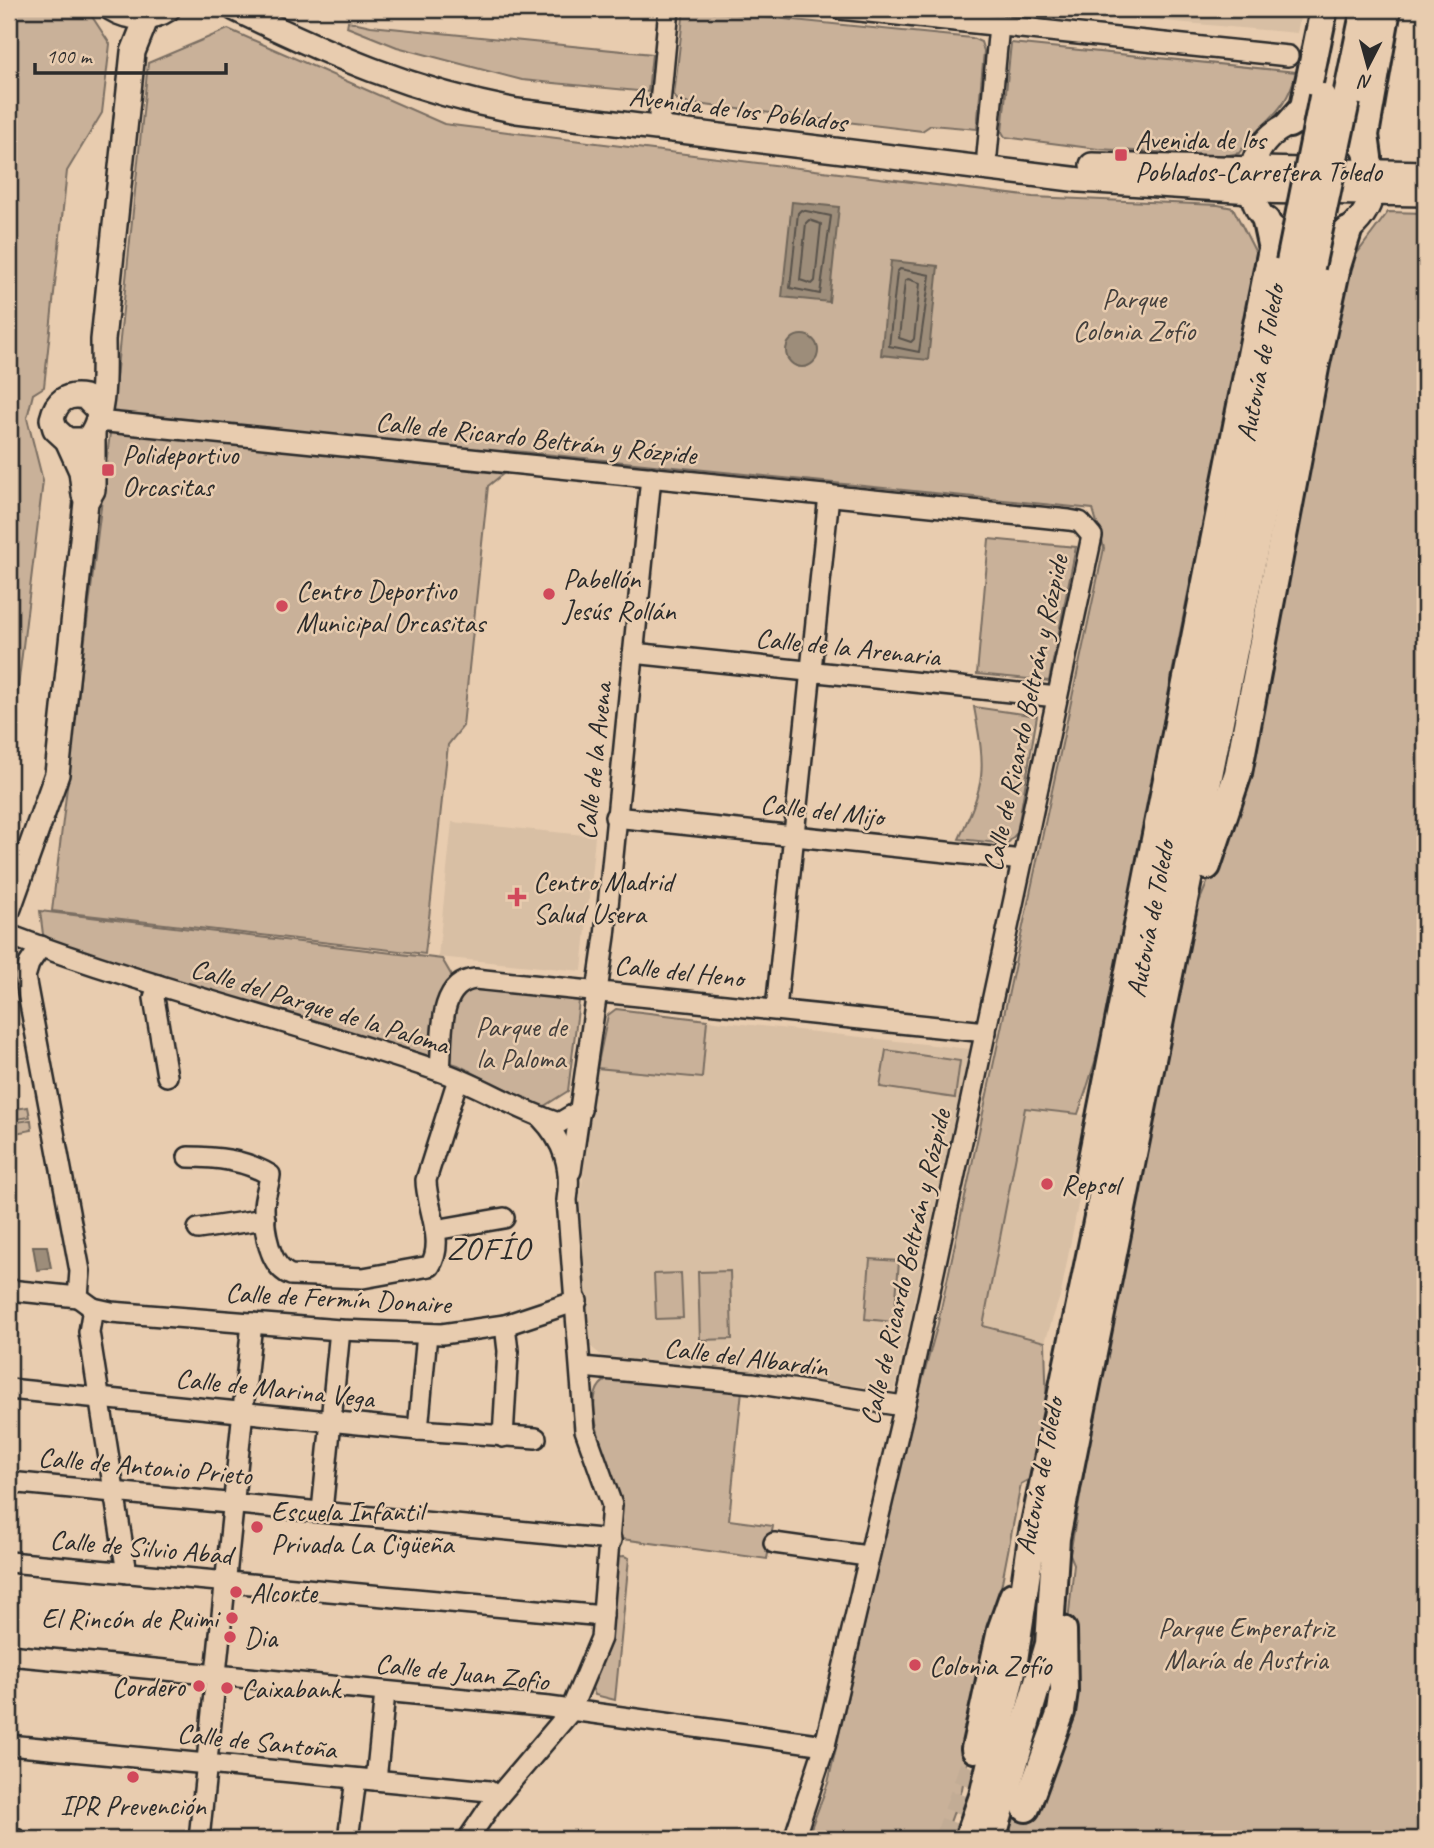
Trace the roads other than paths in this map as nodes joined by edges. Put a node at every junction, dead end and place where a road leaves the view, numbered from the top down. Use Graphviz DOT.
graph roads {
  1 [pos="235,9"];
  2 [pos="269,9"];
  3 [pos="669,9"];
  4 [pos="840,9"];
  5 [pos="1324,9"];
  6 [pos="1341,9"];
  7 [pos="1365,9"];
  8 [pos="1387,9"];
  9 [pos="113,10"];
  10 [pos="157,13"];
  11 [pos="999,25"];
  12 [pos="133,52"];
  13 [pos="1288,56"];
  14 [pos="1335,99"];
  15 [pos="662,122"];
  16 [pos="1289,124"];
  17 [pos="987,155"];
  18 [pos="1425,173"];
  19 [pos="1370,174"];
  20 [pos="1252,180"];
  21 [pos="1425,194"];
  22 [pos="1266,221"];
  23 [pos="1348,231"];
  24 [pos="1301,265"];
  25 [pos="103,340"];
  26 [pos="76,395"];
  27 [pos="97,422"];
  28 [pos="67,440"];
  29 [pos="651,477"];
  30 [pos="829,495"];
  31 [pos="86,502"];
  32 [pos="633,653"];
  33 [pos="812,671"];
  34 [pos="1057,697"];
  35 [pos="615,817"];
  36 [pos="794,836"];
  37 [pos="1022,860"];
  38 [pos="9,908"];
  39 [pos="1185,908"];
  40 [pos="9,935"];
  41 [pos="41,946"];
  42 [pos="66,955"];
  43 [pos="17,976"];
  44 [pos="158,985"];
  45 [pos="598,991"];
  46 [pos="776,1009"];
  47 [pos="986,1032"];
  48 [pos="440,1071"];
  49 [pos="167,1076"];
  50 [pos="458,1079"];
  51 [pos="581,1101"];
  52 [pos="541,1118"];
  53 [pos="188,1157"];
  54 [pos="571,1174"];
  55 [pos="504,1217"];
  56 [pos="265,1219"];
  57 [pos="198,1229"];
  58 [pos="435,1230"];
  59 [pos="9,1290"];
  60 [pos="577,1301"];
  61 [pos="85,1303"];
  62 [pos="252,1323"];
  63 [pos="505,1325"];
  64 [pos="340,1330"];
  65 [pos="427,1334"];
  66 [pos="582,1367"];
  67 [pos="9,1389"];
  68 [pos="100,1399"];
  69 [pos="903,1406"];
  70 [pos="242,1412"];
  71 [pos="332,1422"];
  72 [pos="418,1430"];
  73 [pos="1054,1432"];
  74 [pos="503,1437"];
  75 [pos="536,1438"];
  76 [pos="9,1482"];
  77 [pos="114,1492"];
  78 [pos="233,1503"];
  79 [pos="322,1511"];
  80 [pos="1032,1538"];
  81 [pos="611,1540"];
  82 [pos="774,1543"];
  83 [pos="867,1556"];
  84 [pos="9,1562"];
  85 [pos="127,1573"];
  86 [pos="225,1583"];
  87 [pos="1052,1587"];
  88 [pos="603,1616"];
  89 [pos="9,1655"];
  90 [pos="216,1675"];
  91 [pos="385,1693"];
  92 [pos="570,1712"];
  93 [pos="9,1745"];
  94 [pos="825,1745"];
  95 [pos="975,1749"];
  96 [pos="207,1763"];
  97 [pos="356,1779"];
  98 [pos="376,1780"];
  99 [pos="497,1798"];
  100 [pos="1026,1808"];
  101 [pos="975,1837"];
  102 [pos="9,1839"];
  103 [pos="16,1839"];
  104 [pos="199,1839"];
  105 [pos="348,1839"];
  106 [pos="467,1839"];
  107 [pos="794,1839"];
  1 -- 15 [label="main road, Avenida de los Poblados"];
  2 -- 15 [label="main road, Avenida de los Poblados"];
  3 -- 15 [label="street"];
  4 -- 11 [label="street"];
  5 -- 16 [label="highway"];
  6 -- 14 [label="highway, Autovía de Toledo"];
  7 -- 14 [label="highway, Autovía de Toledo"];
  8 -- 19 [label="highway"];
  9 -- 10 [label="main road"];
  9 -- 12 [label="main road"];
  10 -- 12 [label="main road"];
  11 -- 13 [label="street"];
  11 -- 17 [label="street"];
  12 -- 25 [label="main road"];
  14 -- 24 [label="highway, Autovía de Toledo, bridge"];
  15 -- 17 [label="main road, Avenida de los Poblados"];
  15 -- 20 [label="main road, Avenida de los Poblados"];
  16 -- 19 [label="main road"];
  16 -- 20 [label="main road"];
  17 -- 20 [label="main road, Avenida de los Poblados"];
  18 -- 19 [label="main road, Avenida de los Poblados"];
  19 -- 20 [label="main road, Avenida de los Poblados"];
  19 -- 21 [label="main road, Avenida de los Poblados"];
  19 -- 23 [label="main road"];
  20 -- 22 [label="main road"];
  22 -- 23 [label="main road"];
  22 -- 73 [label="highway"];
  23 -- 39 [label="highway"];
  24 -- 39 [label="highway, Autovía de Toledo"];
  24 -- 73 [label="highway, Autovía de Toledo"];
  25 -- 26 [label="main road"];
  25 -- 27 [label="main road"];
  26 -- 27 [label="main road"];
  26 -- 28 [label="main road"];
  27 -- 28 [label="main road"];
  27 -- 29 [label="street, Calle de Ricardo Beltrán y Rózpide"];
  27 -- 31 [label="main road"];
  28 -- 31 [label="main road"];
  29 -- 30 [label="street, Calle de Ricardo Beltrán y Rózpide"];
  29 -- 32 [label="street, Calle de la Avena"];
  30 -- 33 [label="street"];
  30 -- 34 [label="street, Calle de Ricardo Beltrán y Rózpide"];
  31 -- 38 [label="main road"];
  32 -- 33 [label="street, Calle de la Arenaria"];
  32 -- 35 [label="street, Calle de la Avena"];
  33 -- 34 [label="street, Calle de la Arenaria"];
  33 -- 36 [label="street"];
  34 -- 37 [label="street, Calle de Ricardo Beltrán y Rózpide"];
  35 -- 36 [label="street, Calle del Mijo"];
  35 -- 45 [label="street, Calle de la Avena"];
  36 -- 37 [label="street, Calle del Mijo"];
  36 -- 46 [label="street"];
  37 -- 47 [label="street, Calle de Ricardo Beltrán y Rózpide"];
  39 -- 87 [label="highway, Autovía de Toledo"];
  40 -- 41 [label="street, Calle del Parque de la Paloma"];
  41 -- 42 [label="street, Calle del Parque de la Paloma"];
  41 -- 43 [label="street"];
  42 -- 43 [label="street"];
  42 -- 44 [label="street, Calle del Parque de la Paloma"];
  43 -- 61 [label="street"];
  44 -- 48 [label="street, Calle del Parque de la Paloma"];
  44 -- 49 [label="street, Calle del Parque de la Paloma"];
  45 -- 46 [label="street, Calle del Heno"];
  45 -- 48 [label="street, Calle del Heno"];
  45 -- 51 [label="street, Calle de la Avena"];
  46 -- 47 [label="street, Calle del Heno"];
  47 -- 69 [label="street, Calle de Ricardo Beltrán y Rózpide"];
  48 -- 50 [label="street, Calle del Parque de la Paloma"];
  50 -- 52 [label="street, Calle del Parque de la Paloma"];
  50 -- 58 [label="street"];
  51 -- 52 [label="street"];
  51 -- 54 [label="street, Calle de la Avena"];
  52 -- 54 [label="street, Calle del Parque de la Paloma"];
  53 -- 56 [label="street"];
  54 -- 60 [label="street, Calle del Parque de la Paloma"];
  55 -- 58 [label="street"];
  56 -- 57 [label="street"];
  56 -- 58 [label="street"];
  59 -- 61 [label="street, Calle de Fermín Donaire"];
  60 -- 63 [label="street, Calle de Fermín Donaire"];
  60 -- 66 [label="street, Calle del Parque de la Paloma"];
  61 -- 62 [label="street, Calle de Fermín Donaire"];
  61 -- 68 [label="street"];
  62 -- 64 [label="street, Calle de Fermín Donaire"];
  62 -- 70 [label="street"];
  63 -- 65 [label="street, Calle de Fermín Donaire"];
  63 -- 74 [label="street"];
  64 -- 65 [label="street, Calle de Fermín Donaire"];
  64 -- 71 [label="street"];
  65 -- 72 [label="street"];
  66 -- 69 [label="street, Calle del Albardín"];
  66 -- 81 [label="street, Calle del Parque de la Paloma"];
  67 -- 68 [label="street, Calle de Marina Vega"];
  68 -- 70 [label="street, Calle de Marina Vega"];
  68 -- 77 [label="street"];
  69 -- 83 [label="street, Calle de Ricardo Beltrán y Rózpide"];
  70 -- 71 [label="street, Calle de Marina Vega"];
  70 -- 78 [label="street"];
  71 -- 72 [label="street, Calle de Marina Vega"];
  71 -- 79 [label="street"];
  72 -- 74 [label="street, Calle de Marina Vega"];
  73 -- 80 [label="highway, Autovía de Toledo"];
  74 -- 75 [label="street, Calle de Marina Vega"];
  76 -- 77 [label="street, Calle de Antonio Prieto"];
  77 -- 78 [label="street, Calle de Antonio Prieto"];
  77 -- 85 [label="street"];
  78 -- 79 [label="street, Calle de Antonio Prieto"];
  78 -- 86 [label="street"];
  79 -- 81 [label="street, Calle de Antonio Prieto"];
  80 -- 95 [label="highway"];
  80 -- 101 [label="highway, Autovía de Toledo"];
  81 -- 88 [label="street, Calle del Parque de la Paloma"];
  82 -- 83 [label="street"];
  83 -- 94 [label="street, Calle de Ricardo Beltrán y Rózpide"];
  84 -- 85 [label="street, Calle de Silvio Abad"];
  85 -- 86 [label="street, Calle de Silvio Abad"];
  86 -- 88 [label="street, Calle de Silvio Abad"];
  86 -- 90 [label="street"];
  87 -- 100 [label="highway"];
  87 -- 101 [label="highway, Autovía de Toledo"];
  88 -- 92 [label="street, Calle del Parque de la Paloma"];
  89 -- 90 [label="street, Calle de Juan Zofio"];
  90 -- 91 [label="street, Calle de Juan Zofio"];
  90 -- 96 [label="street"];
  91 -- 92 [label="street, Calle de Juan Zofio"];
  91 -- 98 [label="street"];
  92 -- 94 [label="street, Calle de Juan Zofio"];
  92 -- 99 [label="street, Calle del Parque de la Paloma"];
  93 -- 96 [label="street, Calle de Santoña"];
  94 -- 107 [label="street, Calle de Ricardo Beltrán y Rózpide"];
  96 -- 97 [label="street, Calle de Santoña"];
  96 -- 104 [label="street"];
  97 -- 98 [label="street, Calle de Santoña"];
  97 -- 105 [label="street"];
  98 -- 99 [label="street, Calle de Santoña"];
  99 -- 106 [label="street, Calle del Parque de la Paloma"];
  102 -- 103 [label="street"];
}
